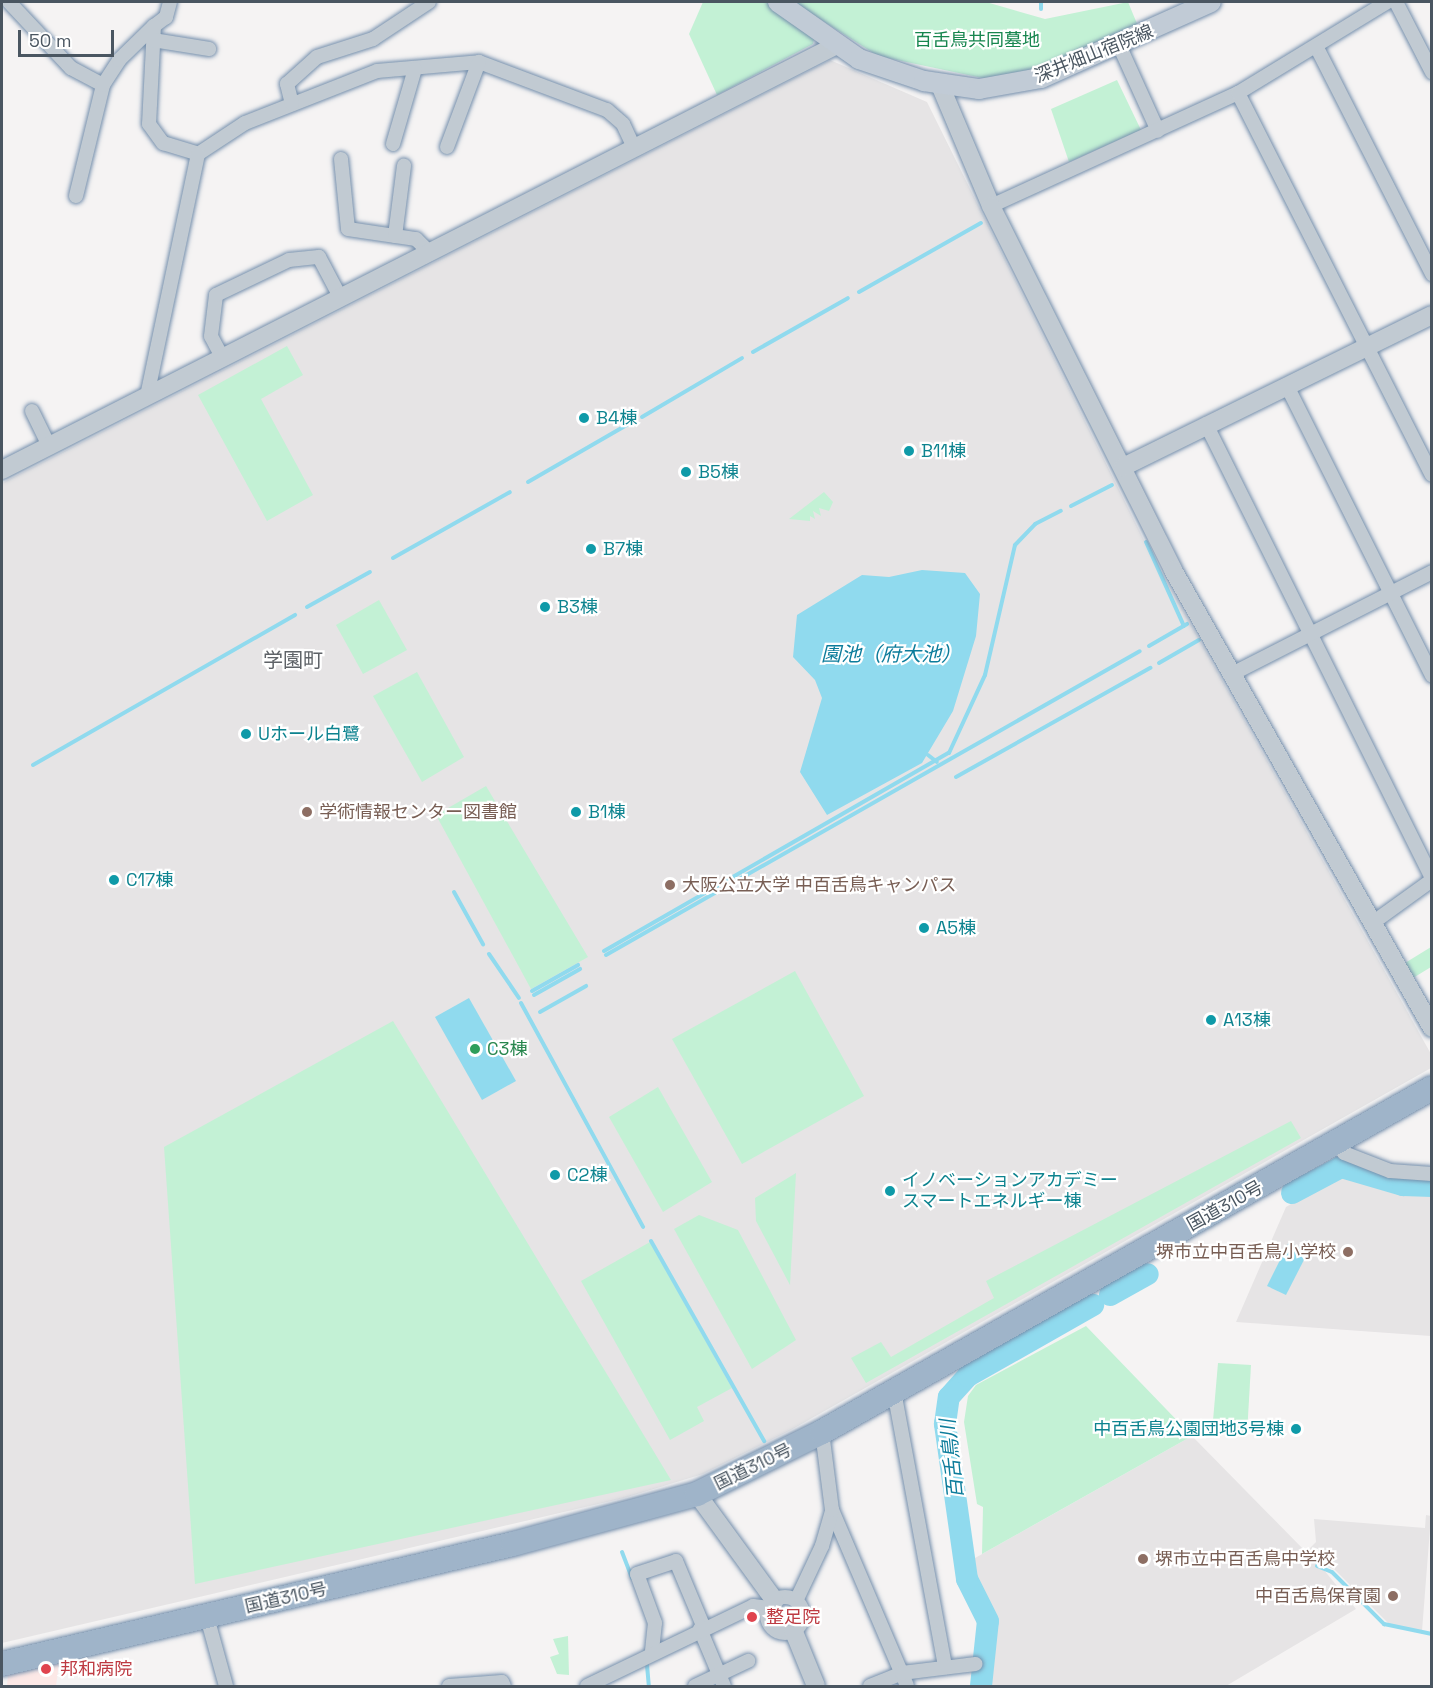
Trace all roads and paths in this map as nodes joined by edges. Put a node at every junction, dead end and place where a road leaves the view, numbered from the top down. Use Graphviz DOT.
graph roads {
  1 [pos="9,2"];
  2 [pos="170,2"];
  3 [pos="429,2"];
  4 [pos="778,2"];
  5 [pos="1211,2"];
  6 [pos="1387,2"];
  7 [pos="1396,2"];
  8 [pos="154,33"];
  9 [pos="835,45"];
  10 [pos="1119,45"];
  11 [pos="1317,48"];
  12 [pos="209,49"];
  13 [pos="479,62"];
  14 [pos="415,69"];
  15 [pos="1431,72"];
  16 [pos="103,85"];
  17 [pos="940,85"];
  18 [pos="1238,93"];
  19 [pos="292,104"];
  20 [pos="1158,131"];
  21 [pos="393,144"];
  22 [pos="633,145"];
  23 [pos="447,147"];
  24 [pos="198,154"];
  25 [pos="341,159"];
  26 [pos="404,166"];
  27 [pos="76,196"];
  28 [pos="991,206"];
  29 [pos="395,236"];
  30 [pos="428,250"];
  31 [pos="1431,274"];
  32 [pos="339,295"];
  33 [pos="1431,315"];
  34 [pos="1367,347"];
  35 [pos="221,355"];
  36 [pos="1287,386"];
  37 [pos="147,396"];
  38 [pos="32,411"];
  39 [pos="1206,424"];
  40 [pos="49,446"];
  41 [pos="1123,467"];
  42 [pos="2,470"];
  43 [pos="1431,475"];
  44 [pos="1431,572"];
  45 [pos="1390,593"];
  46 [pos="1308,633"];
  47 [pos="1230,675"];
  48 [pos="1431,676"];
  49 [pos="1431,879"];
  50 [pos="1371,924"];
  51 [pos="1431,1028"];
  52 [pos="1431,1088"];
  53 [pos="1337,1143"];
  54 [pos="1431,1174"];
  55 [pos="894,1391"];
  56 [pos="822,1432"];
  57 [pos="697,1494"];
  58 [pos="832,1510"];
  59 [pos="796,1601"];
  60 [pos="772,1604"];
  61 [pos="207,1617"];
  62 [pos="702,1629"];
  63 [pos="794,1632"];
  64 [pos="652,1651"];
  65 [pos="748,1661"];
  66 [pos="2,1664"];
  67 [pos="975,1664"];
  68 [pos="945,1666"];
  69 [pos="905,1680"];
  70 [pos="722,1681"];
  71 [pos="226,1686"];
  72 [pos="448,1686"];
  73 [pos="504,1686"];
  74 [pos="587,1686"];
  75 [pos="695,1686"];
  76 [pos="816,1686"];
  77 [pos="870,1686"];
  1 -- 16 [label="street"];
  2 -- 8 [label="street"];
  3 -- 19 [label="street"];
  4 -- 9 [label="main road, 深井畑山宿院線"];
  5 -- 10 [label="main road, 深井畑山宿院線"];
  6 -- 11 [label="street"];
  7 -- 15 [label="street"];
  8 -- 12 [label="street"];
  8 -- 16 [label="street"];
  8 -- 24 [label="street"];
  9 -- 17 [label="main road, 深井畑山宿院線"];
  9 -- 22 [label="street"];
  10 -- 17 [label="main road, 深井畑山宿院線"];
  10 -- 20 [label="street"];
  11 -- 18 [label="street"];
  11 -- 31 [label="street"];
  13 -- 14 [label="street"];
  13 -- 22 [label="street"];
  13 -- 23 [label="street"];
  14 -- 19 [label="street"];
  14 -- 21 [label="street"];
  16 -- 27 [label="street"];
  17 -- 28 [label="street"];
  18 -- 20 [label="street"];
  18 -- 34 [label="street"];
  19 -- 24 [label="street"];
  20 -- 28 [label="street"];
  22 -- 30 [label="street"];
  24 -- 37 [label="street"];
  25 -- 29 [label="street"];
  26 -- 29 [label="street"];
  28 -- 41 [label="street"];
  29 -- 30 [label="street"];
  30 -- 32 [label="street"];
  32 -- 35 [label="street"];
  32 -- 35 [label="street"];
  33 -- 34 [label="street"];
  34 -- 36 [label="street"];
  34 -- 43 [label="street"];
  35 -- 37 [label="street"];
  36 -- 39 [label="street"];
  36 -- 45 [label="street"];
  37 -- 40 [label="street"];
  38 -- 40 [label="street"];
  39 -- 41 [label="street"];
  39 -- 46 [label="street"];
  40 -- 42 [label="street"];
  41 -- 47 [label="street"];
  44 -- 45 [label="street"];
  45 -- 46 [label="street"];
  45 -- 48 [label="street"];
  46 -- 47 [label="street"];
  46 -- 49 [label="street"];
  47 -- 50 [label="street"];
  49 -- 50 [label="street"];
  50 -- 51 [label="street"];
  52 -- 53 [label="highway, 国道310号"];
  53 -- 54 [label="street"];
  53 -- 55 [label="highway, 国道310号"];
  55 -- 56 [label="highway, 国道310号"];
  55 -- 68 [label="street"];
  56 -- 57 [label="highway, 国道310号"];
  56 -- 58 [label="street"];
  57 -- 60 [label="street"];
  57 -- 61 [label="highway, 国道310号"];
  58 -- 59 [label="street"];
  58 -- 69 [label="street"];
  59 -- 60 [label="street"];
  59 -- 63 [label="street"];
  60 -- 62 [label="street"];
  60 -- 63 [label="street"];
  61 -- 66 [label="highway, 国道310号"];
  61 -- 71 [label="street"];
  62 -- 64 [label="street"];
  62 -- 64 [label="street"];
  62 -- 70 [label="street"];
  63 -- 76 [label="street"];
  64 -- 74 [label="street"];
  65 -- 70 [label="street"];
  67 -- 68 [label="street"];
  68 -- 69 [label="street"];
  69 -- 77 [label="street"];
  70 -- 75 [label="street"];
  72 -- 73 [label="street"];
}
